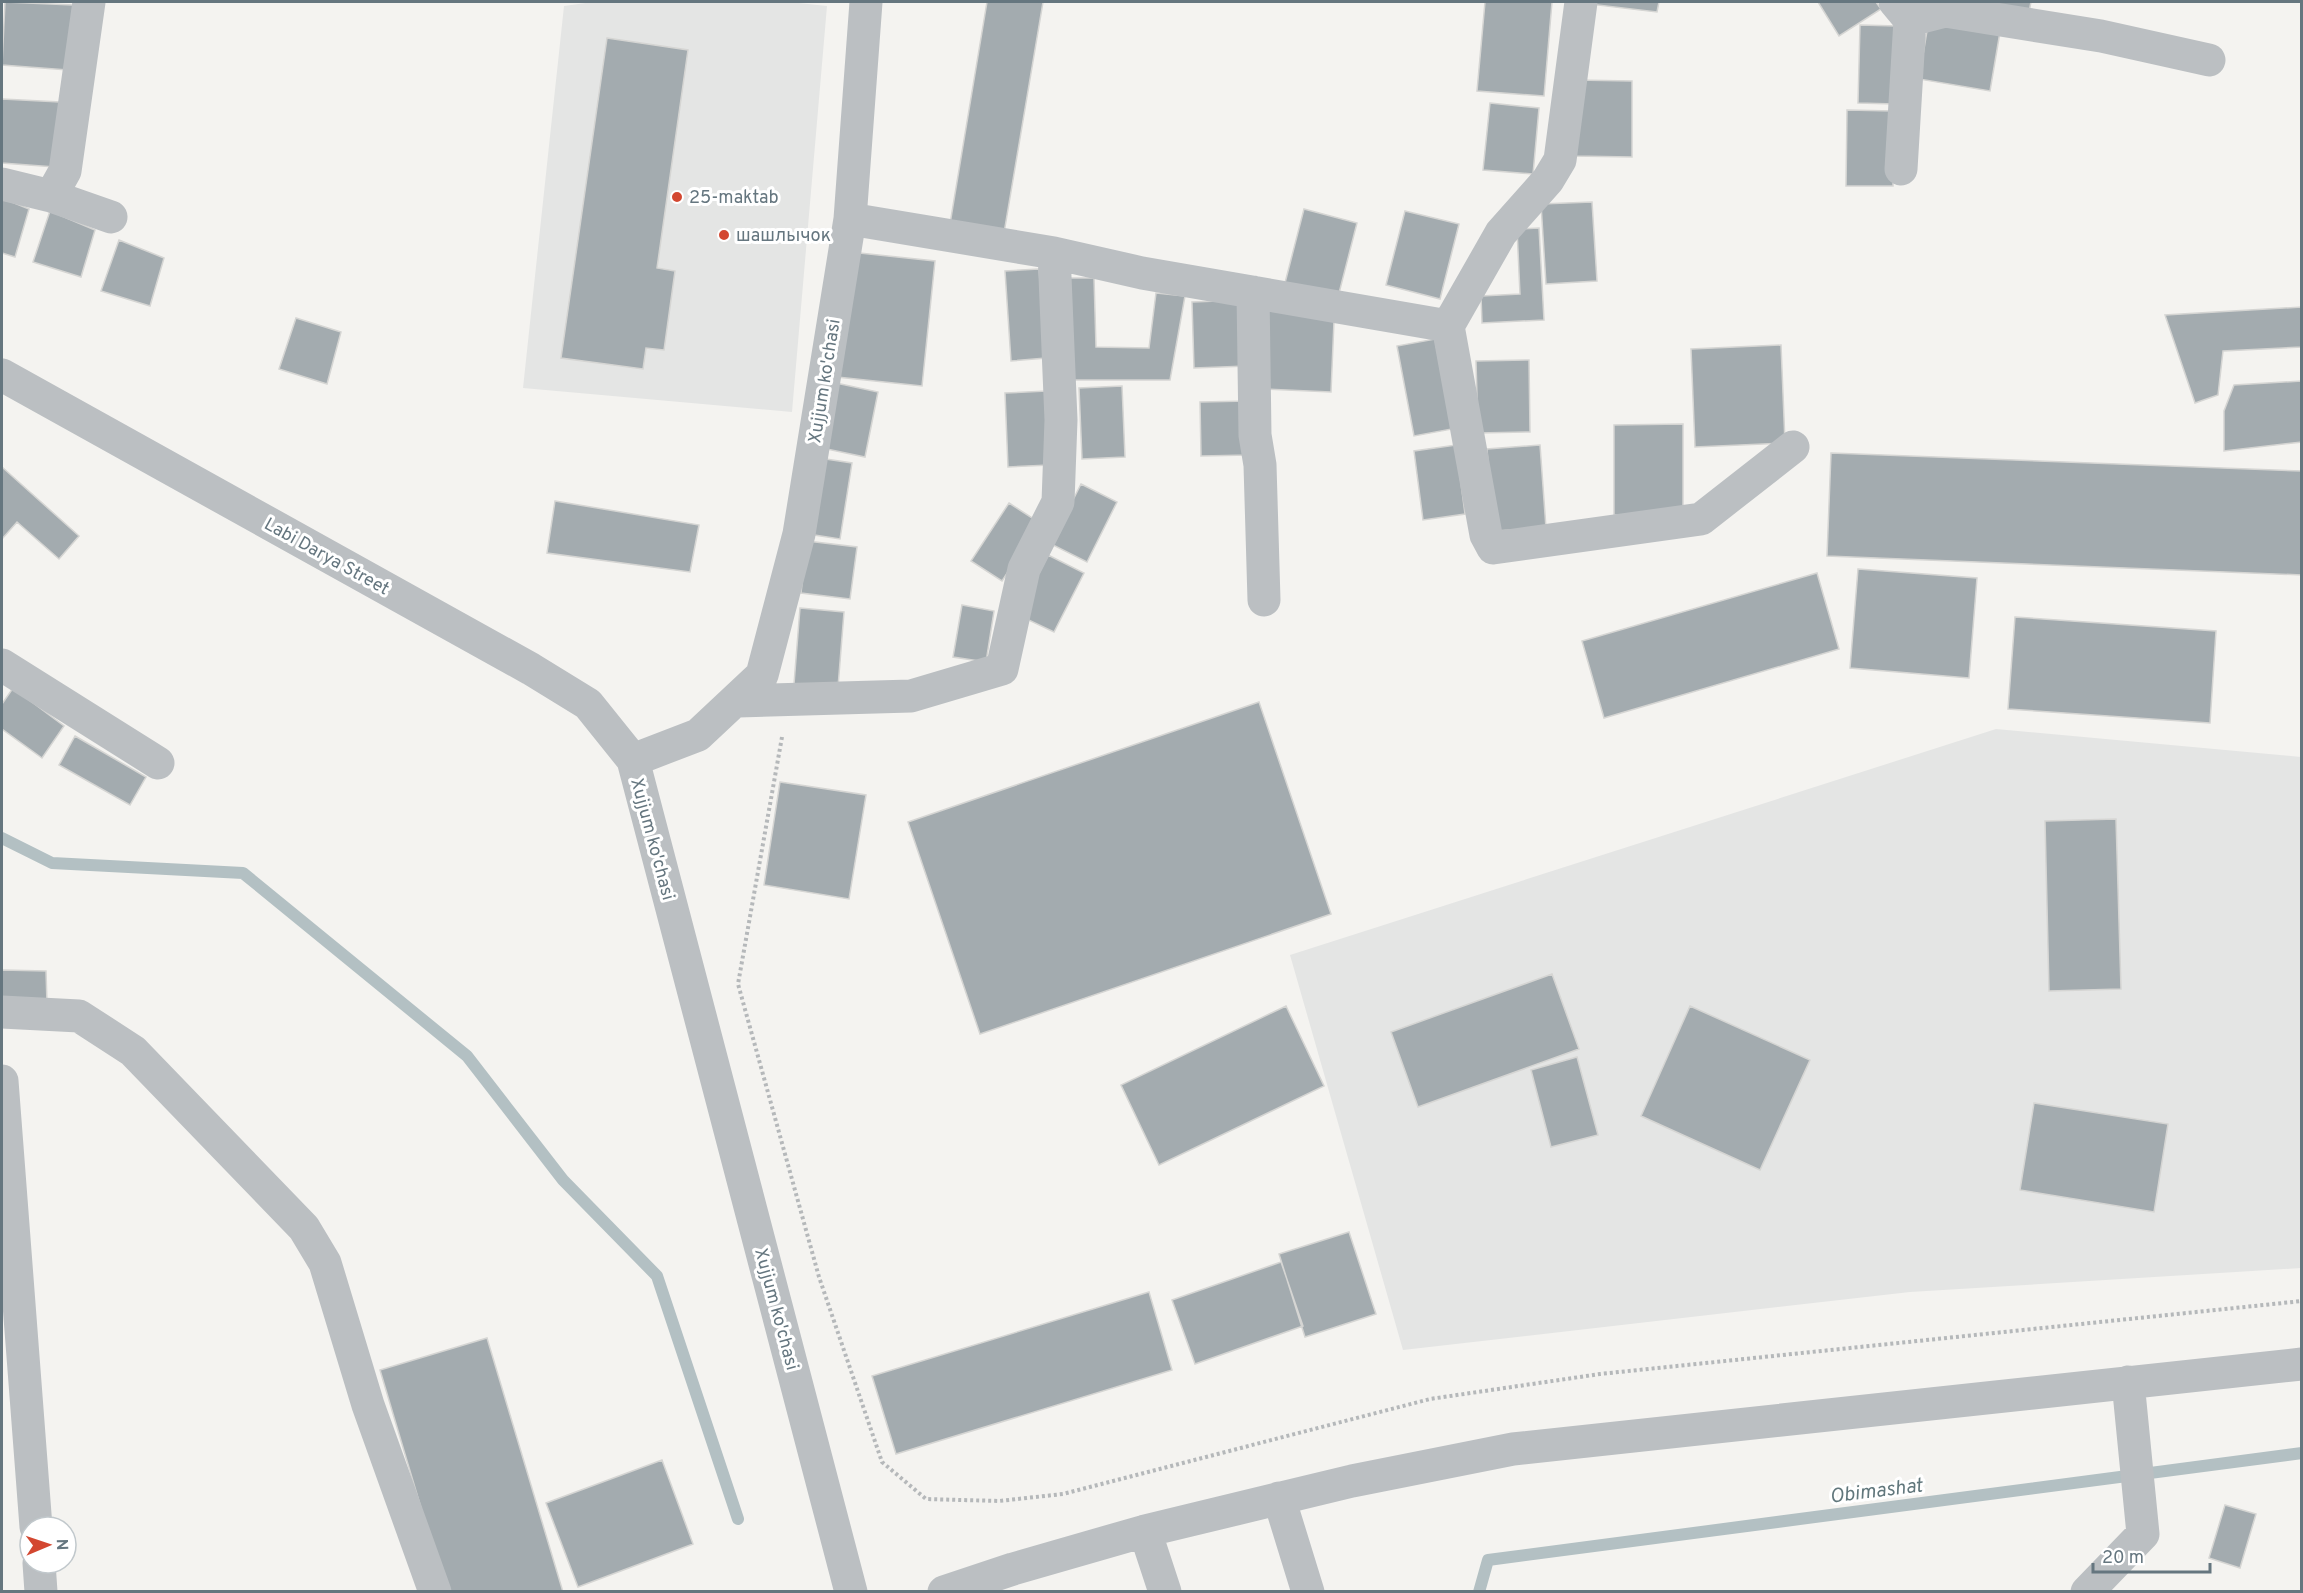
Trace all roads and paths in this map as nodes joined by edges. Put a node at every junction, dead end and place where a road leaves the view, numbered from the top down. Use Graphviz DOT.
graph roads {
  1 [pos="89,2"];
  2 [pos="866,2"];
  3 [pos="1581,2"];
  4 [pos="1902,11"];
  5 [pos="2209,60"];
  6 [pos="1901,169"];
  7 [pos="2,184"];
  8 [pos="51,196"];
  9 [pos="111,218"];
  10 [pos="850,219"];
  11 [pos="1054,253"];
  12 [pos="1253,292"];
  13 [pos="1448,326"];
  14 [pos="2,375"];
  15 [pos="1793,447"];
  16 [pos="1264,600"];
  17 [pos="2,665"];
  18 [pos="789,700"];
  19 [pos="738,701"];
  20 [pos="633,760"];
  21 [pos="158,763"];
  22 [pos="2,1012"];
  23 [pos="2,1081"];
  24 [pos="2301,1301"];
  25 [pos="2301,1364"];
  26 [pos="2128,1382"];
  27 [pos="1279,1498"];
  28 [pos="35,1515"];
  29 [pos="1145,1531"];
  30 [pos="40,1575"];
  31 [pos="1016,1580"];
  32 [pos="435,1591"];
  33 [pos="41,1592"];
  34 [pos="422,1592"];
  35 [pos="850,1592"];
  36 [pos="944,1592"];
  37 [pos="1165,1592"];
  38 [pos="1308,1592"];
  39 [pos="2087,1592"];
  1 -- 8 [label="street"];
  2 -- 10 [label="street, Xujjum ko'chasi"];
  3 -- 13 [label="street"];
  4 -- 5 [label="street"];
  4 -- 6 [label="street"];
  7 -- 8 [label="street"];
  8 -- 9 [label="street"];
  10 -- 11 [label="street"];
  10 -- 19 [label="street, Xujjum ko'chasi"];
  11 -- 12 [label="street"];
  11 -- 18 [label="street"];
  12 -- 13 [label="street"];
  12 -- 16 [label="street"];
  13 -- 15 [label="street"];
  14 -- 20 [label="street, Labi Darya Street"];
  17 -- 21 [label="street"];
  18 -- 19 [label="street"];
  18 -- 24 [label="path"];
  19 -- 20 [label="street, Xujjum ko'chasi"];
  20 -- 35 [label="street, Xujjum ko'chasi"];
  22 -- 32 [label="street"];
  23 -- 28 [label="street"];
  25 -- 26 [label="street"];
  26 -- 27 [label="street"];
  26 -- 39 [label="street"];
  27 -- 29 [label="street"];
  27 -- 38 [label="street"];
  29 -- 31 [label="street"];
  29 -- 37 [label="street"];
  30 -- 33 [label="street"];
  31 -- 36 [label="street"];
  32 -- 34 [label="street"];
}
